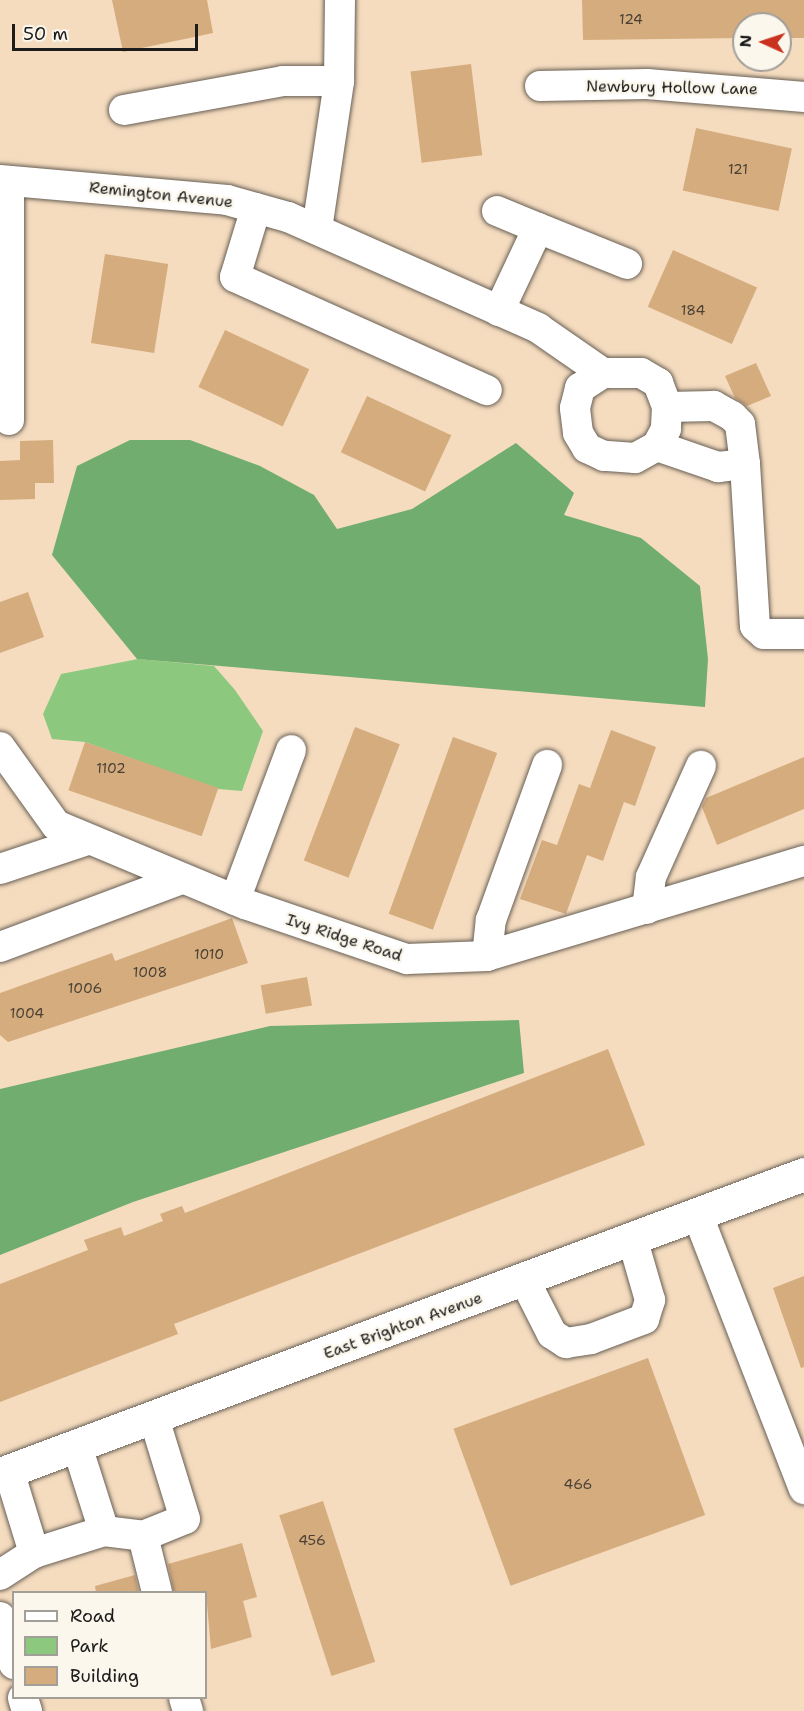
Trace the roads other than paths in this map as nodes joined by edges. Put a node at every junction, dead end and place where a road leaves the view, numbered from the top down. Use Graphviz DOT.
graph roads {
  1 [pos="340,0"];
  2 [pos="339,81"];
  3 [pos="540,86"];
  4 [pos="804,97"];
  5 [pos="124,110"];
  6 [pos="4,181"];
  7 [pos="256,208"];
  8 [pos="497,211"];
  9 [pos="538,228"];
  10 [pos="317,229"];
  11 [pos="627,264"];
  12 [pos="499,311"];
  13 [pos="603,373"];
  14 [pos="487,390"];
  15 [pos="667,407"];
  16 [pos="9,420"];
  17 [pos="657,446"];
  18 [pos="745,465"];
  19 [pos="804,634"];
  20 [pos="0,747"];
  21 [pos="291,750"];
  22 [pos="547,765"];
  23 [pos="701,766"];
  24 [pos="87,840"];
  25 [pos="804,861"];
  26 [pos="0,869"];
  27 [pos="182,879"];
  28 [pos="235,900"];
  29 [pos="647,909"];
  30 [pos="0,947"];
  31 [pos="487,956"];
  32 [pos="804,1174"];
  33 [pos="698,1216"];
  34 [pos="633,1241"];
  35 [pos="525,1281"];
  36 [pos="154,1418"];
  37 [pos="77,1446"];
  38 [pos="4,1473"];
  39 [pos="804,1489"];
  40 [pos="104,1531"];
  41 [pos="143,1536"];
  42 [pos="34,1553"];
  43 [pos="0,1575"];
  44 [pos="157,1591"];
  45 [pos="0,1617"];
  46 [pos="12,1657"];
  1 -- 2 [label="street"];
  2 -- 5 [label="street"];
  2 -- 10 [label="street"];
  3 -- 4 [label="street, Newbury Hollow Lane"];
  6 -- 7 [label="street, Remington Avenue"];
  6 -- 16 [label="street"];
  7 -- 10 [label="street, Remington Avenue"];
  7 -- 14 [label="street"];
  8 -- 9 [label="street"];
  9 -- 11 [label="street"];
  9 -- 12 [label="street"];
  10 -- 12 [label="street, Remington Avenue"];
  12 -- 13 [label="street, Remington Avenue"];
  13 -- 15 [label="street"];
  13 -- 17 [label="street"];
  15 -- 17 [label="street"];
  15 -- 18 [label="street"];
  17 -- 18 [label="street"];
  18 -- 19 [label="street"];
  20 -- 24 [label="street, Ivy Ridge Road"];
  21 -- 28 [label="street"];
  22 -- 31 [label="street"];
  23 -- 29 [label="street"];
  24 -- 26 [label="street"];
  24 -- 27 [label="street, Ivy Ridge Road"];
  25 -- 29 [label="street, Ivy Ridge Road"];
  27 -- 28 [label="street, Ivy Ridge Road"];
  27 -- 30 [label="street"];
  28 -- 31 [label="street, Ivy Ridge Road"];
  29 -- 31 [label="street, Ivy Ridge Road"];
  32 -- 33 [label="main road, East Brighton Avenue"];
  33 -- 34 [label="main road, East Brighton Avenue"];
  33 -- 39 [label="street"];
  34 -- 35 [label="main road, East Brighton Avenue"];
  34 -- 35 [label="street"];
  35 -- 36 [label="main road, East Brighton Avenue"];
  36 -- 37 [label="main road, East Brighton Avenue"];
  36 -- 41 [label="street"];
  37 -- 38 [label="main road, East Brighton Avenue"];
  37 -- 40 [label="street"];
  38 -- 42 [label="street"];
  40 -- 41 [label="street"];
  40 -- 42 [label="street"];
  41 -- 44 [label="street"];
  42 -- 43 [label="street"];
  45 -- 46 [label="street"];
}
